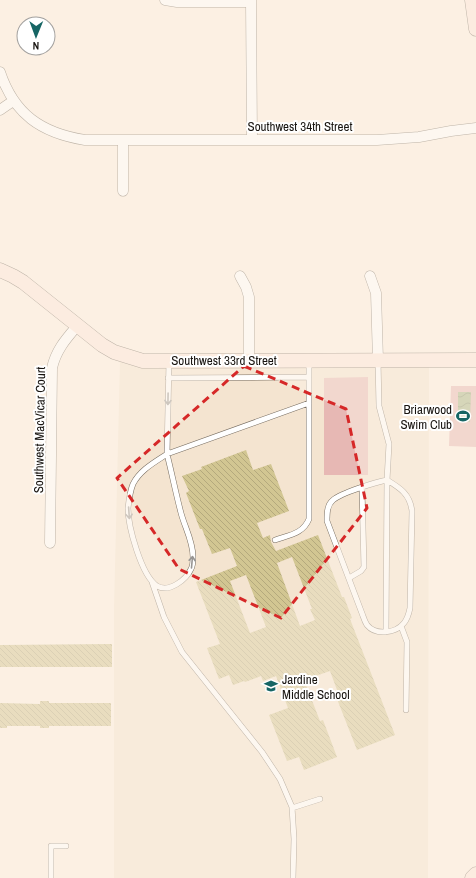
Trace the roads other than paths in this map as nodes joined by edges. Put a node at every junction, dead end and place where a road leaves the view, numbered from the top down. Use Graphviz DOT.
graph roads {
  1 [pos="165,0"];
  2 [pos="472,0"];
  3 [pos="251,1"];
  4 [pos="476,29"];
  5 [pos="0,72"];
  6 [pos="13,101"];
  7 [pos="0,110"];
  8 [pos="476,128"];
  9 [pos="252,139"];
  10 [pos="123,140"];
  11 [pos="122,191"];
  12 [pos="0,270"];
  13 [pos="240,276"];
  14 [pos="370,276"];
  15 [pos="77,326"];
  16 [pos="169,360"];
  17 [pos="249,360"];
  18 [pos="309,360"];
  19 [pos="378,360"];
  20 [pos="476,360"];
  21 [pos="309,377"];
  22 [pos="168,378"];
  23 [pos="309,403"];
  24 [pos="167,454"];
  25 [pos="387,480"];
  26 [pos="362,488"];
  27 [pos="275,540"];
  28 [pos="50,543"];
  29 [pos="349,578"];
  30 [pos="152,582"];
  31 [pos="401,626"];
  32 [pos="386,632"];
  33 [pos="406,710"];
  34 [pos="320,799"];
  35 [pos="292,808"];
  36 [pos="66,846"];
  37 [pos="476,874"];
  38 [pos="51,878"];
  39 [pos="293,878"];
  40 [pos="472,878"];
  1 -- 3 [label="street"];
  2 -- 4 [label="street"];
  3 -- 9 [label="street"];
  5 -- 6 [label="street, Southwest 34th Street"];
  6 -- 7 [label="street"];
  6 -- 10 [label="street, Southwest 34th Street"];
  8 -- 9 [label="street, Southwest 34th Street"];
  9 -- 10 [label="street, Southwest 34th Street"];
  10 -- 11 [label="street"];
  12 -- 15 [label="street, Southwest 33rd Street"];
  13 -- 17 [label="street"];
  14 -- 19 [label="street"];
  15 -- 16 [label="street, Southwest 33rd Street"];
  15 -- 28 [label="street, Southwest MacVicar Court"];
  16 -- 17 [label="street, Southwest 33rd Street"];
  16 -- 22 [label="lane"];
  17 -- 18 [label="street, Southwest 33rd Street"];
  18 -- 19 [label="street, Southwest 33rd Street"];
  18 -- 21 [label="lane"];
  19 -- 20 [label="street, Southwest 33rd Street"];
  19 -- 25 [label="lane"];
  21 -- 22 [label="lane"];
  21 -- 23 [label="lane"];
  22 -- 24 [label="lane, one-way"];
  23 -- 24 [label="lane"];
  23 -- 27 [label="lane"];
  24 -- 30 [label="lane, one-way"];
  30 -- 24 [label="lane, one-way"];
  25 -- 26 [label="lane"];
  25 -- 31 [label="lane"];
  25 -- 32 [label="lane"];
  26 -- 29 [label="lane"];
  26 -- 29 [label="lane"];
  29 -- 32 [label="lane"];
  30 -- 35 [label="lane"];
  31 -- 32 [label="lane"];
  31 -- 33 [label="lane"];
  34 -- 35 [label="lane"];
  35 -- 39 [label="lane"];
  36 -- 38 [label="lane"];
  37 -- 40 [label="street"];
}
